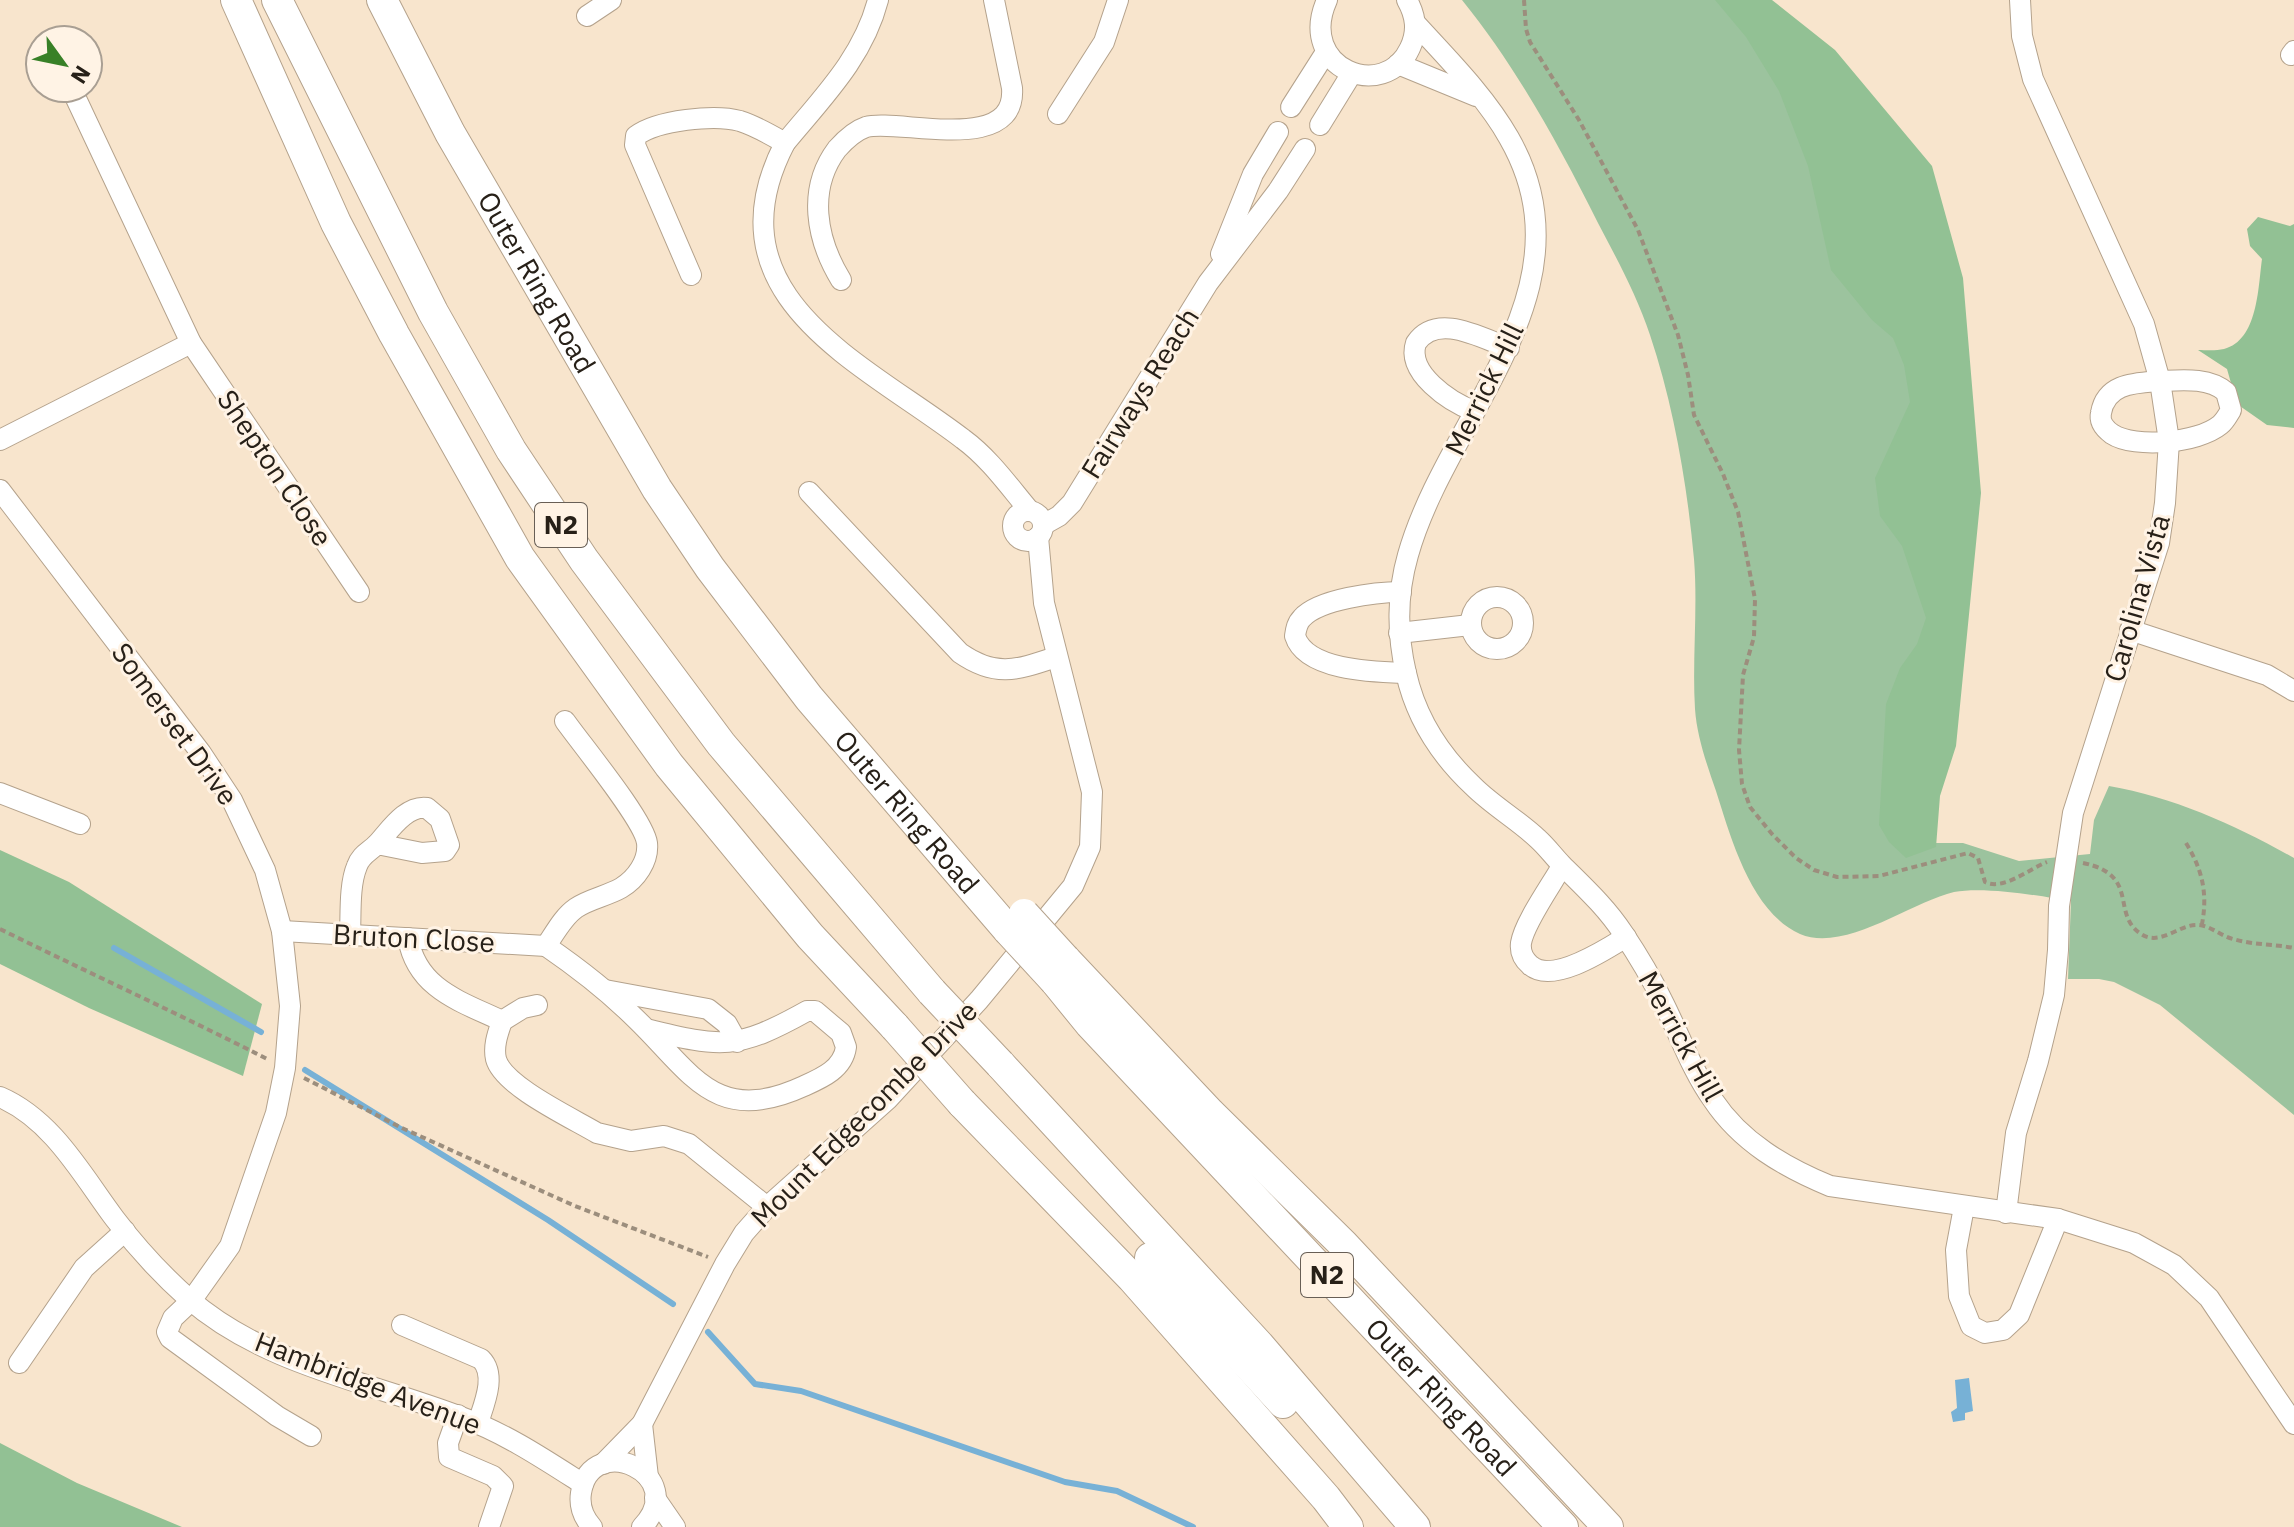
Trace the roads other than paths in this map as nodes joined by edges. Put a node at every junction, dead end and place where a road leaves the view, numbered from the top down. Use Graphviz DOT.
graph roads {
  1 [pos="236,0"];
  2 [pos="277,0"];
  3 [pos="382,0"];
  4 [pos="611,0"];
  5 [pos="878,0"];
  6 [pos="994,0"];
  7 [pos="1118,0"];
  8 [pos="1407,0"];
  9 [pos="2020,0"];
  10 [pos="1321,5"];
  11 [pos="587,16"];
  12 [pos="1416,24"];
  13 [pos="1326,52"];
  14 [pos="1398,64"];
  15 [pos="1352,73"];
  16 [pos="1480,98"];
  17 [pos="79,104"];
  18 [pos="1291,107"];
  19 [pos="1058,114"];
  20 [pos="1320,125"];
  21 [pos="1278,132"];
  22 [pos="785,143"];
  23 [pos="1305,149"];
  24 [pos="691,275"];
  25 [pos="841,280"];
  26 [pos="1208,283"];
  27 [pos="191,343"];
  28 [pos="1509,348"];
  29 [pos="2160,381"];
  30 [pos="1474,411"];
  31 [pos="0,440"];
  32 [pos="2169,441"];
  33 [pos="0,490"];
  34 [pos="809,492"];
  35 [pos="1031,524"];
  36 [pos="359,592"];
  37 [pos="1401,592"];
  38 [pos="1470,625"];
  39 [pos="2130,630"];
  40 [pos="1399,633"];
  41 [pos="1056,657"];
  42 [pos="1406,673"];
  43 [pos="2294,691"];
  44 [pos="565,721"];
  45 [pos="0,793"];
  46 [pos="80,824"];
  47 [pos="377,844"];
  48 [pos="1562,866"];
  49 [pos="282,931"];
  50 [pos="350,935"];
  51 [pos="1626,937"];
  52 [pos="408,938"];
  53 [pos="546,946"];
  54 [pos="1060,970"];
  55 [pos="605,990"];
  56 [pos="537,1005"];
  57 [pos="502,1021"];
  58 [pos="1090,1024"];
  59 [pos="646,1029"];
  60 [pos="737,1042"];
  61 [pos="992,1068"];
  62 [pos="4,1104"];
  63 [pos="767,1207"];
  64 [pos="1964,1207"];
  65 [pos="2006,1213"];
  66 [pos="2058,1219"];
  67 [pos="125,1231"];
  68 [pos="191,1301"];
  69 [pos="402,1325"];
  70 [pos="19,1363"];
  71 [pos="458,1415"];
  72 [pos="478,1423"];
  73 [pos="642,1424"];
  74 [pos="2294,1424"];
  75 [pos="311,1436"];
  76 [pos="603,1464"];
  77 [pos="648,1477"];
  78 [pos="583,1484"];
  79 [pos="655,1498"];
  80 [pos="489,1527"];
  81 [pos="592,1527"];
  82 [pos="642,1527"];
  83 [pos="675,1527"];
  84 [pos="1348,1527"];
  85 [pos="1393,1527"];
  86 [pos="1415,1527"];
  87 [pos="1563,1527"];
  88 [pos="1584,1527"];
  89 [pos="1608,1527"];
  1 -- 84 [label="highway, bridge"];
  2 -- 61 [label="highway, N2, bridge"];
  3 -- 54 [label="highway, Outer Ring Road / N2, bridge"];
  4 -- 11 [label="street"];
  5 -- 22 [label="street"];
  6 -- 25 [label="street"];
  7 -- 19 [label="street"];
  8 -- 12 [label="street"];
  9 -- 29 [label="street, Carolina Vista"];
  10 -- 13 [label="street"];
  12 -- 14 [label="street"];
  12 -- 16 [label="street, Merrick Hill"];
  13 -- 15 [label="street"];
  13 -- 18 [label="street"];
  14 -- 15 [label="street"];
  14 -- 16 [label="street"];
  15 -- 20 [label="street"];
  16 -- 28 [label="street, Merrick Hill"];
  17 -- 27 [label="street, Shepton Close"];
  21 -- 26 [label="street, Fairways Reach"];
  22 -- 24 [label="street"];
  22 -- 35 [label="street"];
  23 -- 26 [label="street, Fairways Reach"];
  26 -- 35 [label="street, Fairways Reach"];
  27 -- 31 [label="street"];
  27 -- 36 [label="street, Shepton Close"];
  28 -- 30 [label="street, Merrick Hill"];
  28 -- 30 [label="street"];
  29 -- 32 [label="street, Carolina Vista"];
  29 -- 32 [label="street"];
  29 -- 32 [label="street"];
  30 -- 37 [label="street, Merrick Hill"];
  32 -- 39 [label="street, Carolina Vista"];
  33 -- 49 [label="street, Somerset Drive"];
  34 -- 41 [label="street"];
  35 -- 41 [label="street, Mount Edgecombe Drive"];
  37 -- 40 [label="street, Merrick Hill"];
  37 -- 42 [label="street"];
  38 -- 40 [label="street"];
  39 -- 43 [label="street"];
  39 -- 65 [label="street, Carolina Vista"];
  40 -- 42 [label="street, Merrick Hill"];
  41 -- 63 [label="street, Mount Edgecombe Drive"];
  42 -- 48 [label="street, Merrick Hill"];
  44 -- 53 [label="street"];
  45 -- 46 [label="street"];
  47 -- 50 [label="street"];
  48 -- 51 [label="street, Merrick Hill"];
  48 -- 51 [label="street, Merrick Hill"];
  49 -- 50 [label="street, Bruton Close"];
  49 -- 68 [label="street, Somerset Drive"];
  50 -- 52 [label="street, Bruton Close"];
  51 -- 64 [label="street, Merrick Hill"];
  52 -- 53 [label="street, Bruton Close"];
  52 -- 57 [label="street"];
  53 -- 55 [label="street"];
  54 -- 58 [label="highway, Outer Ring Road / N2"];
  54 -- 89 [label="highway"];
  55 -- 59 [label="street"];
  55 -- 60 [label="street"];
  56 -- 57 [label="street"];
  57 -- 63 [label="street"];
  58 -- 87 [label="highway, Outer Ring Road / N2"];
  58 -- 88 [label="highway"];
  59 -- 60 [label="street"];
  59 -- 60 [label="street"];
  61 -- 85 [label="highway"];
  61 -- 86 [label="highway, N2"];
  62 -- 67 [label="street, Hambridge Avenue"];
  63 -- 73 [label="street, Mount Edgecombe Drive"];
  64 -- 65 [label="street, Merrick Hill"];
  64 -- 66 [label="street"];
  65 -- 66 [label="street, Merrick Hill"];
  66 -- 74 [label="street, Merrick Hill"];
  67 -- 68 [label="street, Hambridge Avenue"];
  67 -- 70 [label="street"];
  68 -- 71 [label="street, Hambridge Avenue"];
  68 -- 75 [label="street, Somerset Drive"];
  69 -- 72 [label="street"];
  71 -- 72 [label="street, Hambridge Avenue"];
  71 -- 80 [label="street"];
  72 -- 78 [label="street, Hambridge Avenue"];
  73 -- 76 [label="street, Mount Edgecombe Drive"];
  73 -- 77 [label="street"];
  76 -- 77 [label="street"];
  76 -- 78 [label="street, Mount Edgecombe Drive"];
  77 -- 79 [label="street"];
  78 -- 81 [label="street"];
  79 -- 82 [label="street"];
  79 -- 83 [label="street"];
}
